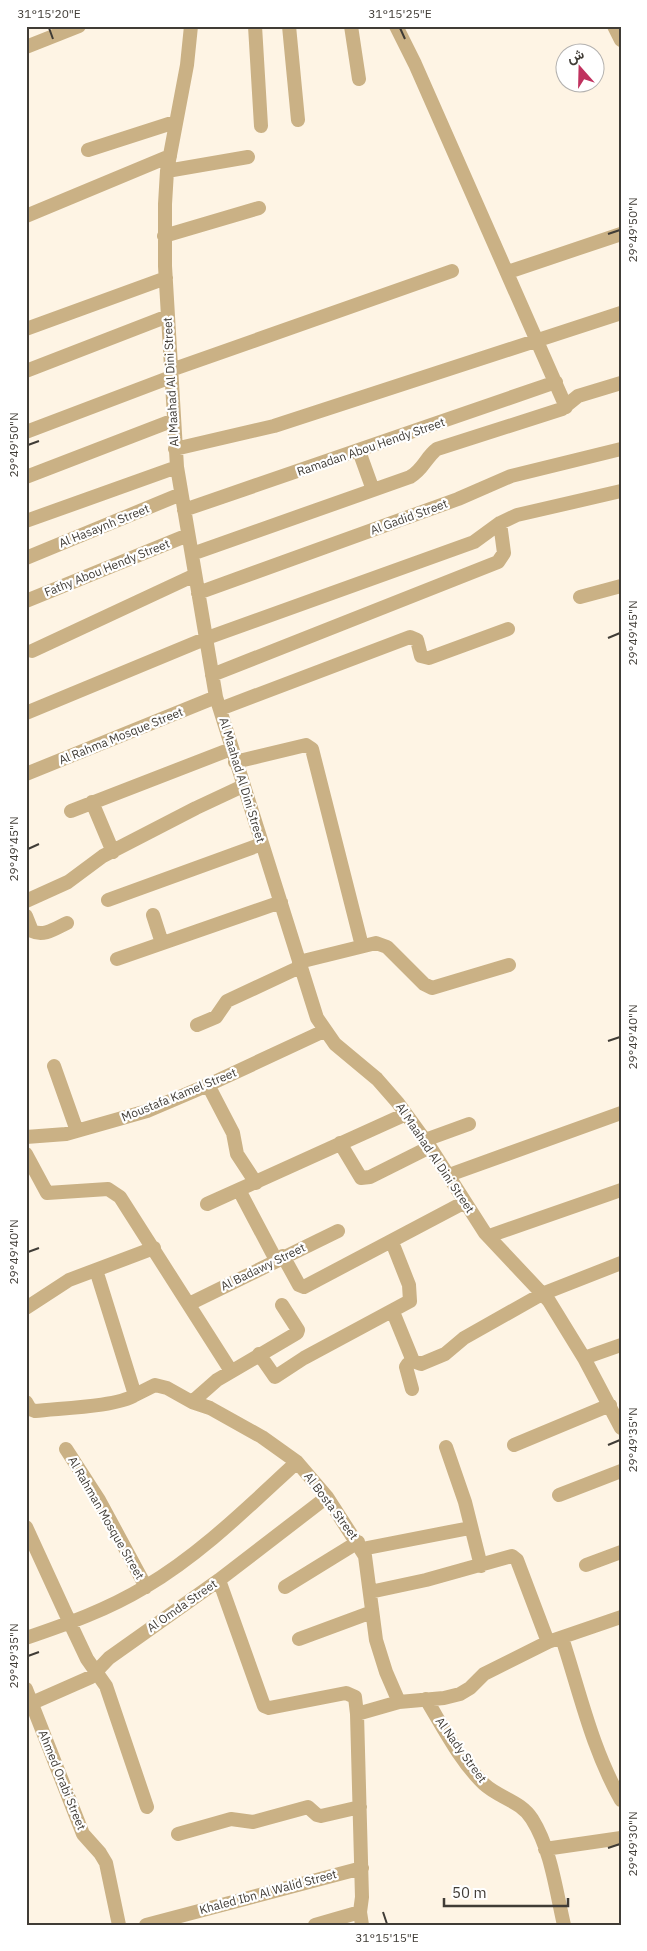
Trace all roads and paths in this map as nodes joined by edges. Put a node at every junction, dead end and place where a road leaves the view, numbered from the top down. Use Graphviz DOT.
graph roads {
  1 [pos="79,26"];
  2 [pos="191,26"];
  3 [pos="255,26"];
  4 [pos="289,26"];
  5 [pos="351,26"];
  6 [pos="396,26"];
  7 [pos="614,26"];
  8 [pos="621,40"];
  9 [pos="26,47"];
  10 [pos="359,79"];
  11 [pos="298,120"];
  12 [pos="175,122"];
  13 [pos="261,126"];
  14 [pos="88,150"];
  15 [pos="170,156"];
  16 [pos="248,157"];
  17 [pos="168,171"];
  18 [pos="259,208"];
  19 [pos="26,216"];
  20 [pos="621,234"];
  21 [pos="164,236"];
  22 [pos="452,271"];
  23 [pos="508,272"];
  24 [pos="166,278"];
  25 [pos="621,313"];
  26 [pos="168,316"];
  27 [pos="26,329"];
  28 [pos="538,340"];
  29 [pos="26,371"];
  30 [pos="171,374"];
  31 [pos="556,382"];
  32 [pos="621,383"];
  33 [pos="566,407"];
  34 [pos="174,420"];
  35 [pos="26,432"];
  36 [pos="175,449"];
  37 [pos="621,449"];
  38 [pos="359,451"];
  39 [pos="177,467"];
  40 [pos="26,477"];
  41 [pos="373,490"];
  42 [pos="621,491"];
  43 [pos="181,494"];
  44 [pos="184,510"];
  45 [pos="26,521"];
  46 [pos="500,523"];
  47 [pos="188,535"];
  48 [pos="192,554"];
  49 [pos="26,558"];
  50 [pos="195,575"];
  51 [pos="621,586"];
  52 [pos="198,594"];
  53 [pos="580,597"];
  54 [pos="26,601"];
  55 [pos="508,629"];
  56 [pos="207,638"];
  57 [pos="32,651"];
  58 [pos="212,675"];
  59 [pos="218,703"];
  60 [pos="26,713"];
  61 [pos="233,756"];
  62 [pos="26,774"];
  63 [pos="243,786"];
  64 [pos="92,802"];
  65 [pos="70,811"];
  66 [pos="262,844"];
  67 [pos="113,852"];
  68 [pos="108,900"];
  69 [pos="26,901"];
  70 [pos="280,902"];
  71 [pos="154,915"];
  72 [pos="26,916"];
  73 [pos="67,924"];
  74 [pos="162,942"];
  75 [pos="362,946"];
  76 [pos="117,959"];
  77 [pos="300,965"];
  78 [pos="509,965"];
  79 [pos="197,1025"];
  80 [pos="324,1030"];
  81 [pos="54,1066"];
  82 [pos="208,1085"];
  83 [pos="406,1114"];
  84 [pos="621,1114"];
  85 [pos="469,1124"];
  86 [pos="77,1131"];
  87 [pos="27,1135"];
  88 [pos="340,1143"];
  89 [pos="428,1143"];
  90 [pos="26,1154"];
  91 [pos="449,1175"];
  92 [pos="256,1183"];
  93 [pos="239,1190"];
  94 [pos="621,1190"];
  95 [pos="466,1202"];
  96 [pos="208,1204"];
  97 [pos="338,1231"];
  98 [pos="489,1236"];
  99 [pos="392,1242"];
  100 [pos="154,1248"];
  101 [pos="279,1258"];
  102 [pos="621,1263"];
  103 [pos="96,1270"];
  104 [pos="542,1294"];
  105 [pos="189,1304"];
  106 [pos="282,1305"];
  107 [pos="26,1308"];
  108 [pos="393,1312"];
  109 [pos="621,1345"];
  110 [pos="259,1354"];
  111 [pos="584,1358"];
  112 [pos="413,1361"];
  113 [pos="231,1371"];
  114 [pos="412,1389"];
  115 [pos="135,1395"];
  116 [pos="26,1402"];
  117 [pos="192,1402"];
  118 [pos="610,1405"];
  119 [pos="621,1428"];
  120 [pos="514,1445"];
  121 [pos="446,1447"];
  122 [pos="66,1449"];
  123 [pos="297,1462"];
  124 [pos="621,1471"];
  125 [pos="558,1495"];
  126 [pos="327,1497"];
  127 [pos="26,1527"];
  128 [pos="470,1528"];
  129 [pos="360,1546"];
  130 [pos="621,1552"];
  131 [pos="586,1564"];
  132 [pos="481,1566"];
  133 [pos="220,1580"];
  134 [pos="146,1587"];
  135 [pos="284,1587"];
  136 [pos="370,1592"];
  137 [pos="372,1612"];
  138 [pos="621,1617"];
  139 [pos="70,1623"];
  140 [pos="26,1638"];
  141 [pos="562,1638"];
  142 [pos="299,1639"];
  143 [pos="548,1642"];
  144 [pos="97,1673"];
  145 [pos="26,1689"];
  146 [pos="426,1699"];
  147 [pos="399,1702"];
  148 [pos="32,1703"];
  149 [pos="357,1714"];
  150 [pos="621,1800"];
  151 [pos="147,1807"];
  152 [pos="360,1807"];
  153 [pos="178,1834"];
  154 [pos="621,1838"];
  155 [pos="546,1849"];
  156 [pos="362,1868"];
  157 [pos="361,1918"];
  158 [pos="119,1925"];
  159 [pos="146,1925"];
  160 [pos="315,1925"];
  161 [pos="564,1925"];
  1 -- 9 [label="street"];
  2 -- 12 [label="street, Al Maahad Al Dini Street"];
  3 -- 13 [label="street"];
  4 -- 11 [label="street"];
  5 -- 10 [label="street"];
  6 -- 23 [label="street"];
  7 -- 8 [label="street"];
  12 -- 14 [label="street"];
  12 -- 15 [label="street, Al Maahad Al Dini Street"];
  15 -- 17 [label="street, Al Maahad Al Dini Street"];
  15 -- 19 [label="street"];
  16 -- 17 [label="street"];
  17 -- 21 [label="street, Al Maahad Al Dini Street"];
  18 -- 21 [label="street"];
  20 -- 23 [label="street"];
  21 -- 24 [label="street, Al Maahad Al Dini Street"];
  22 -- 30 [label="street"];
  23 -- 28 [label="street"];
  24 -- 26 [label="street, Al Maahad Al Dini Street"];
  24 -- 27 [label="street"];
  25 -- 28 [label="street"];
  26 -- 29 [label="street"];
  26 -- 30 [label="street, Al Maahad Al Dini Street"];
  28 -- 31 [label="street"];
  28 -- 36 [label="street"];
  30 -- 34 [label="street, Al Maahad Al Dini Street"];
  30 -- 35 [label="street"];
  31 -- 33 [label="street"];
  31 -- 38 [label="street, Ramadan Abou Hendy Street"];
  32 -- 33 [label="street"];
  33 -- 41 [label="street"];
  34 -- 36 [label="street, Al Maahad Al Dini Street"];
  34 -- 40 [label="street"];
  36 -- 39 [label="street, Al Maahad Al Dini Street"];
  37 -- 52 [label="street, Al Gadid Street"];
  38 -- 41 [label="street"];
  38 -- 44 [label="street, Ramadan Abou Hendy Street"];
  39 -- 43 [label="street, Al Maahad Al Dini Street"];
  39 -- 45 [label="street"];
  41 -- 48 [label="street"];
  42 -- 46 [label="street"];
  43 -- 44 [label="street, Al Maahad Al Dini Street"];
  43 -- 49 [label="street, Al Hasaynh Street"];
  44 -- 47 [label="street, Al Maahad Al Dini Street"];
  46 -- 56 [label="street"];
  46 -- 58 [label="street"];
  47 -- 48 [label="street, Al Maahad Al Dini Street"];
  47 -- 54 [label="street, Fathy Abou Hendy Street"];
  48 -- 50 [label="street, Al Maahad Al Dini Street"];
  50 -- 52 [label="street, Al Maahad Al Dini Street"];
  50 -- 57 [label="street"];
  51 -- 53 [label="street"];
  52 -- 56 [label="street, Al Maahad Al Dini Street"];
  55 -- 59 [label="street, Al Rahma Mosque Street"];
  56 -- 58 [label="street, Al Maahad Al Dini Street"];
  56 -- 60 [label="street"];
  58 -- 59 [label="street, Al Maahad Al Dini Street"];
  59 -- 61 [label="street, Al Maahad Al Dini Street"];
  59 -- 62 [label="street, Al Rahma Mosque Street"];
  61 -- 63 [label="street, Al Maahad Al Dini Street"];
  61 -- 64 [label="street"];
  61 -- 75 [label="street"];
  63 -- 66 [label="street, Al Maahad Al Dini Street"];
  63 -- 67 [label="street"];
  64 -- 65 [label="street"];
  64 -- 67 [label="street"];
  66 -- 68 [label="street"];
  66 -- 70 [label="street, Al Maahad Al Dini Street"];
  67 -- 69 [label="street"];
  70 -- 74 [label="street"];
  70 -- 77 [label="street, Al Maahad Al Dini Street"];
  71 -- 74 [label="street"];
  72 -- 73 [label="street"];
  74 -- 76 [label="street"];
  75 -- 77 [label="street"];
  75 -- 78 [label="street"];
  77 -- 79 [label="street"];
  77 -- 80 [label="street, Al Maahad Al Dini Street"];
  80 -- 82 [label="street, Moustafa Kamel Street"];
  80 -- 83 [label="street, Al Maahad Al Dini Street"];
  81 -- 86 [label="street"];
  82 -- 86 [label="street, Moustafa Kamel Street"];
  82 -- 92 [label="street"];
  83 -- 88 [label="street"];
  83 -- 89 [label="street, Al Maahad Al Dini Street"];
  84 -- 91 [label="street"];
  85 -- 89 [label="street"];
  86 -- 87 [label="street, Moustafa Kamel Street"];
  88 -- 89 [label="street"];
  88 -- 92 [label="street"];
  89 -- 91 [label="street, Al Maahad Al Dini Street"];
  90 -- 100 [label="street"];
  91 -- 95 [label="street, Al Maahad Al Dini Street"];
  92 -- 93 [label="street"];
  93 -- 96 [label="street"];
  93 -- 101 [label="street"];
  94 -- 98 [label="street"];
  95 -- 98 [label="street, Al Maahad Al Dini Street"];
  95 -- 99 [label="street"];
  97 -- 101 [label="street, Al Badawy Street"];
  98 -- 104 [label="street, Al Maahad Al Dini Street"];
  99 -- 101 [label="street"];
  99 -- 108 [label="street"];
  100 -- 103 [label="street"];
  100 -- 105 [label="street"];
  101 -- 105 [label="street, Al Badawy Street"];
  102 -- 104 [label="street"];
  103 -- 107 [label="street"];
  103 -- 115 [label="street"];
  104 -- 111 [label="street, Al Maahad Al Dini Street"];
  104 -- 112 [label="street"];
  105 -- 113 [label="street"];
  106 -- 110 [label="street"];
  108 -- 110 [label="street"];
  108 -- 112 [label="street"];
  109 -- 111 [label="street"];
  110 -- 113 [label="street"];
  111 -- 118 [label="street, Al Maahad Al Dini Street"];
  112 -- 114 [label="street"];
  113 -- 117 [label="street"];
  115 -- 116 [label="street"];
  115 -- 117 [label="street, Al Bosta Street"];
  117 -- 123 [label="street, Al Bosta Street"];
  118 -- 119 [label="street, Al Maahad Al Dini Street"];
  118 -- 120 [label="street"];
  121 -- 128 [label="street"];
  122 -- 134 [label="street, Al Rahman Mosque Street"];
  123 -- 126 [label="street, Al Bosta Street"];
  123 -- 134 [label="street"];
  124 -- 125 [label="street"];
  126 -- 129 [label="street, Al Bosta Street"];
  126 -- 133 [label="street, Al Omda Street"];
  127 -- 139 [label="street"];
  128 -- 129 [label="street"];
  128 -- 132 [label="street"];
  129 -- 135 [label="street"];
  129 -- 136 [label="street, Al Bosta Street"];
  130 -- 131 [label="street"];
  132 -- 136 [label="street"];
  132 -- 143 [label="street"];
  133 -- 144 [label="street, Al Omda Street"];
  133 -- 149 [label="street"];
  134 -- 139 [label="street"];
  136 -- 137 [label="street, Al Bosta Street"];
  137 -- 142 [label="street"];
  137 -- 147 [label="street, Al Bosta Street"];
  138 -- 141 [label="street"];
  139 -- 140 [label="street"];
  139 -- 144 [label="street"];
  141 -- 143 [label="street"];
  141 -- 150 [label="street"];
  143 -- 146 [label="street"];
  144 -- 148 [label="street, Al Omda Street"];
  144 -- 151 [label="street"];
  145 -- 148 [label="street, Ahmed Orabi Street"];
  146 -- 147 [label="street"];
  146 -- 155 [label="street, Al Nady Street"];
  147 -- 149 [label="street"];
  148 -- 158 [label="street, Ahmed Orabi Street"];
  149 -- 152 [label="street"];
  152 -- 153 [label="street"];
  152 -- 156 [label="street"];
  154 -- 155 [label="street"];
  155 -- 161 [label="street, Al Nady Street"];
  156 -- 157 [label="street"];
  156 -- 159 [label="street, Khaled Ibn Al Walid Street"];
  157 -- 160 [label="street"];
}
